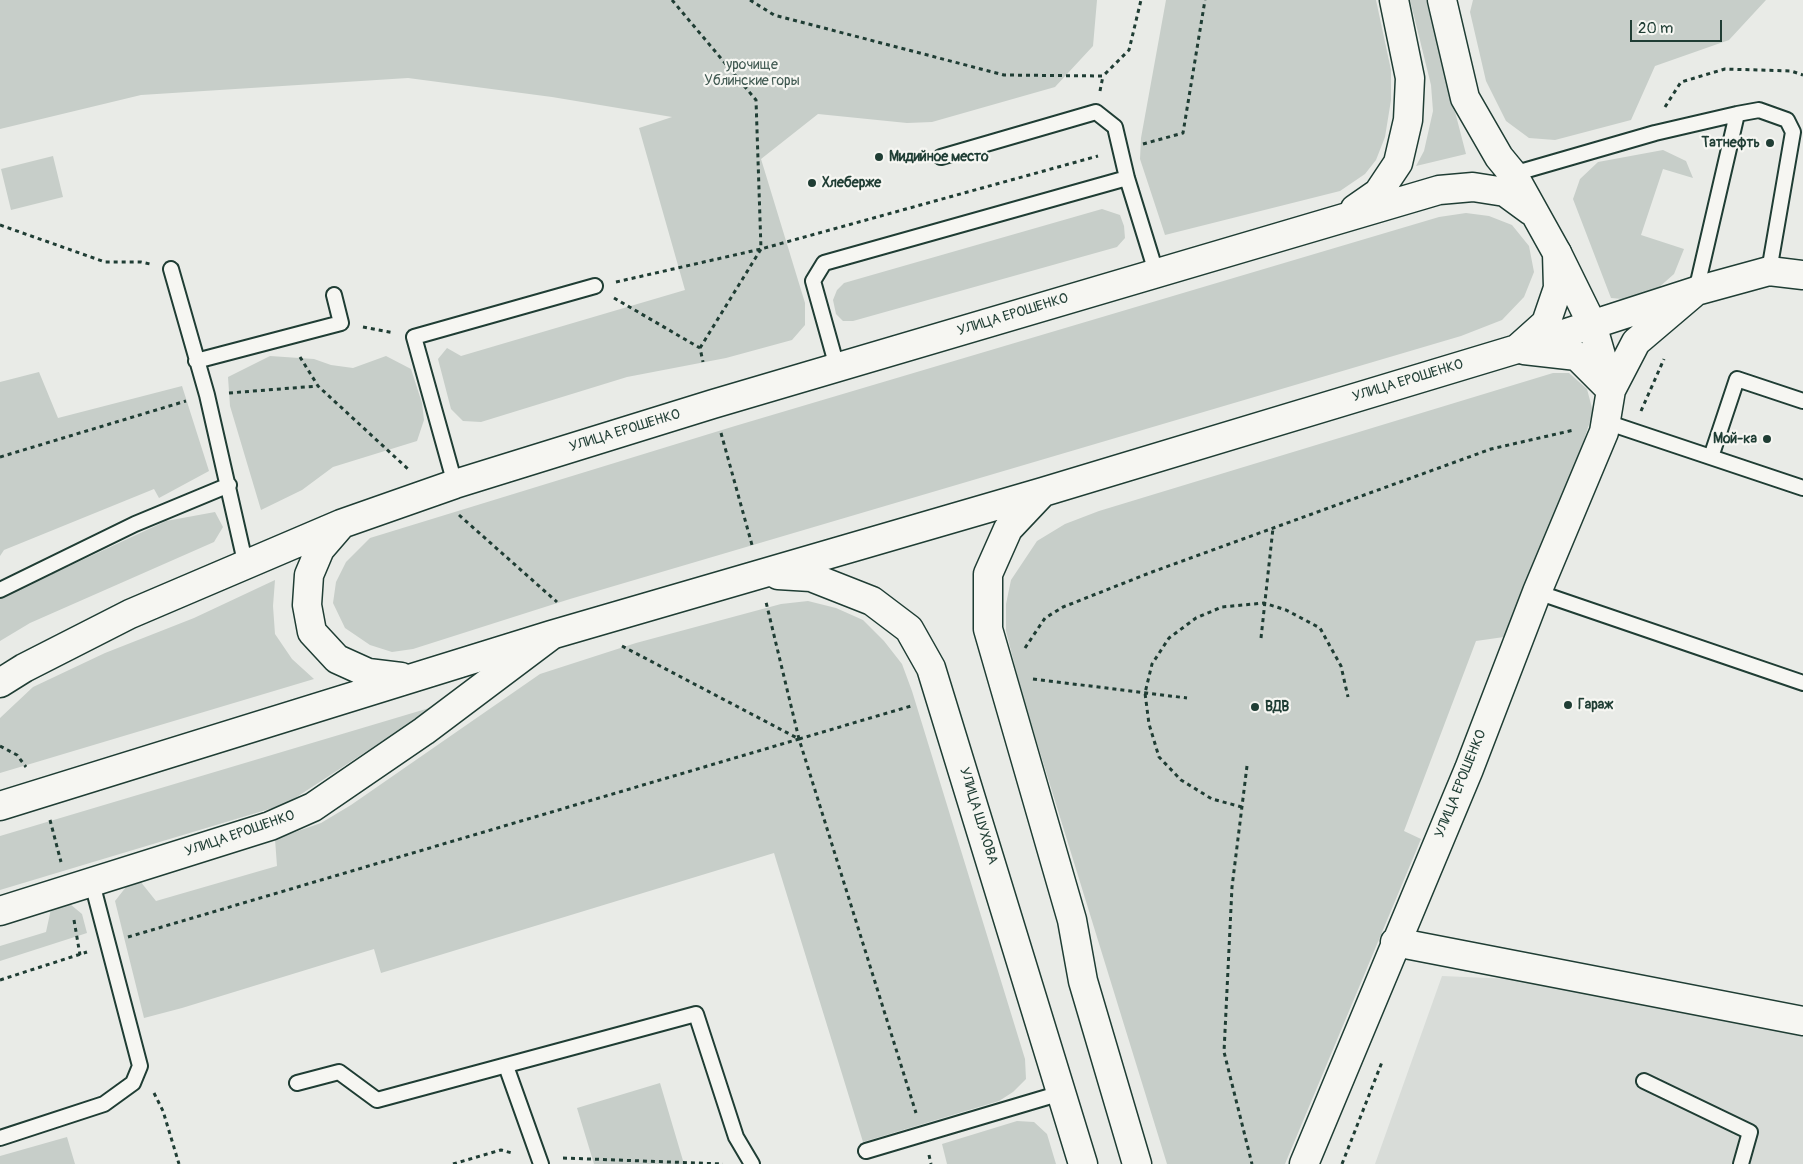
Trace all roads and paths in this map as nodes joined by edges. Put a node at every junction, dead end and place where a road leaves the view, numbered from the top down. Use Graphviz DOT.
graph roads {
  1 [pos="672,0"];
  2 [pos="750,0"];
  3 [pos="1141,0"];
  4 [pos="1205,0"];
  5 [pos="1394,0"];
  6 [pos="1442,0"];
  7 [pos="1803,75"];
  8 [pos="1737,114"];
  9 [pos="1655,133"];
  10 [pos="1120,150"];
  11 [pos="941,157"];
  12 [pos="1513,174"];
  13 [pos="1127,178"];
  14 [pos="1536,215"];
  15 [pos="1346,216"];
  16 [pos="0,225"];
  17 [pos="761,249"];
  18 [pos="1557,253"];
  19 [pos="171,269"];
  20 [pos="1769,271"];
  21 [pos="1156,272"];
  22 [pos="1803,275"];
  23 [pos="595,286"];
  24 [pos="1696,291"];
  25 [pos="334,296"];
  26 [pos="342,323"];
  27 [pos="1592,324"];
  28 [pos="414,337"];
  29 [pos="288,338"];
  30 [pos="700,348"];
  31 [pos="1517,348"];
  32 [pos="1665,357"];
  33 [pos="196,361"];
  34 [pos="703,362"];
  35 [pos="837,367"];
  36 [pos="318,386"];
  37 [pos="1611,390"];
  38 [pos="207,395"];
  39 [pos="1803,401"];
  40 [pos="1605,427"];
  41 [pos="719,428"];
  42 [pos="1632,432"];
  43 [pos="0,457"];
  44 [pos="1711,457"];
  45 [pos="229,485"];
  46 [pos="444,488"];
  47 [pos="1803,488"];
  48 [pos="1044,492"];
  49 [pos="341,524"];
  50 [pos="1273,528"];
  51 [pos="752,545"];
  52 [pos="246,566"];
  53 [pos="760,574"];
  54 [pos="0,590"];
  55 [pos="1537,592"];
  56 [pos="766,601"];
  57 [pos="1264,603"];
  58 [pos="582,626"];
  59 [pos="551,635"];
  60 [pos="1261,638"];
  61 [pos="1024,650"];
  62 [pos="1024,677"];
  63 [pos="412,678"];
  64 [pos="0,683"];
  65 [pos="1803,683"];
  66 [pos="1145,693"];
  67 [pos="1348,697"];
  68 [pos="1187,698"];
  69 [pos="911,706"];
  70 [pos="799,739"];
  71 [pos="0,746"];
  72 [pos="1247,766"];
  73 [pos="43,793"];
  74 [pos="0,806"];
  75 [pos="1242,807"];
  76 [pos="80,886"];
  77 [pos="0,910"];
  78 [pos="1395,942"];
  79 [pos="108,943"];
  80 [pos="80,955"];
  81 [pos="0,980"];
  82 [pos="1803,1021"];
  83 [pos="1384,1056"];
  84 [pos="140,1066"];
  85 [pos="506,1066"];
  86 [pos="1644,1081"];
  87 [pos="297,1083"];
  88 [pos="1061,1093"];
  89 [pos="922,1133"];
  90 [pos="0,1138"];
  91 [pos="866,1151"];
  92 [pos="540,1161"];
  93 [pos="179,1164"];
  94 [pos="452,1164"];
  95 [pos="723,1164"];
  96 [pos="752,1164"];
  97 [pos="931,1164"];
  98 [pos="1083,1164"];
  99 [pos="1137,1164"];
  100 [pos="1252,1164"];
  101 [pos="1304,1164"];
  102 [pos="1342,1164"];
  103 [pos="1741,1164"];
  1 -- 17 [label="path"];
  2 -- 3 [label="path"];
  4 -- 10 [label="path"];
  5 -- 15 [label="main road"];
  6 -- 12 [label="main road"];
  7 -- 9 [label="path"];
  8 -- 9 [label="lane"];
  8 -- 20 [label="lane"];
  8 -- 24 [label="lane"];
  9 -- 12 [label="lane"];
  10 -- 11 [label="lane"];
  10 -- 13 [label="lane"];
  10 -- 17 [label="path"];
  12 -- 14 [label="main road"];
  13 -- 21 [label="lane"];
  13 -- 35 [label="lane"];
  14 -- 15 [label="main road, УЛИЦА ЕРОШЕНКО"];
  14 -- 18 [label="main road, УЛИЦА ЕРОШЕНКО"];
  15 -- 21 [label="main road, УЛИЦА ЕРОШЕНКО"];
  16 -- 19 [label="path"];
  17 -- 23 [label="path"];
  17 -- 30 [label="path"];
  18 -- 27 [label="main road"];
  18 -- 31 [label="main road, УЛИЦА ЕРОШЕНКО"];
  19 -- 33 [label="lane"];
  20 -- 22 [label="main road, УЛИЦА ЕРОШЕНКО"];
  20 -- 24 [label="main road, УЛИЦА ЕРОШЕНКО"];
  21 -- 35 [label="main road, УЛИЦА ЕРОШЕНКО"];
  23 -- 28 [label="lane"];
  23 -- 30 [label="path"];
  24 -- 27 [label="main road, УЛИЦА ЕРОШЕНКО"];
  24 -- 37 [label="main road"];
  25 -- 26 [label="lane"];
  26 -- 28 [label="path"];
  26 -- 29 [label="lane"];
  27 -- 31 [label="main road, УЛИЦА ЕРОШЕНКО"];
  27 -- 37 [label="main road"];
  28 -- 46 [label="lane"];
  29 -- 33 [label="lane"];
  29 -- 36 [label="path"];
  30 -- 34 [label="path"];
  31 -- 37 [label="main road, УЛИЦА ЕРОШЕНКО"];
  31 -- 48 [label="main road, УЛИЦА ЕРОШЕНКО"];
  32 -- 42 [label="path"];
  33 -- 38 [label="lane"];
  35 -- 46 [label="main road, УЛИЦА ЕРОШЕНКО"];
  36 -- 38 [label="path"];
  36 -- 46 [label="path"];
  37 -- 40 [label="main road, УЛИЦА ЕРОШЕНКО"];
  38 -- 43 [label="path"];
  38 -- 45 [label="lane"];
  39 -- 44 [label="lane"];
  40 -- 42 [label="lane"];
  40 -- 50 [label="path"];
  40 -- 55 [label="main road, УЛИЦА ЕРОШЕНКО"];
  41 -- 51 [label="path"];
  42 -- 44 [label="lane"];
  44 -- 47 [label="lane"];
  45 -- 52 [label="lane"];
  45 -- 54 [label="lane"];
  46 -- 49 [label="main road, УЛИЦА ЕРОШЕНКО"];
  46 -- 58 [label="path"];
  48 -- 53 [label="main road, УЛИЦА ЕРОШЕНКО"];
  48 -- 99 [label="main road"];
  49 -- 52 [label="main road, УЛИЦА ЕРОШЕНКО"];
  49 -- 63 [label="main road, УЛИЦА ЕРОШЕНКО"];
  50 -- 57 [label="path"];
  50 -- 61 [label="path"];
  52 -- 64 [label="main road, УЛИЦА ЕРОШЕНКО"];
  53 -- 58 [label="main road, УЛИЦА ЕРОШЕНКО"];
  53 -- 88 [label="main road, УЛИЦА ШУХОВА"];
  55 -- 65 [label="lane"];
  55 -- 78 [label="main road, УЛИЦА ЕРОШЕНКО"];
  56 -- 70 [label="path"];
  57 -- 60 [label="path"];
  57 -- 66 [label="path"];
  57 -- 67 [label="path"];
  58 -- 59 [label="main road, УЛИЦА ЕРОШЕНКО"];
  58 -- 70 [label="path"];
  59 -- 63 [label="main road, УЛИЦА ЕРОШЕНКО"];
  59 -- 76 [label="main road, УЛИЦА ЕРОШЕНКО"];
  62 -- 66 [label="path"];
  63 -- 73 [label="main road, УЛИЦА ЕРОШЕНКО"];
  66 -- 68 [label="path"];
  66 -- 75 [label="path"];
  69 -- 70 [label="path"];
  70 -- 79 [label="path"];
  70 -- 89 [label="path"];
  71 -- 73 [label="path"];
  72 -- 75 [label="path"];
  73 -- 74 [label="main road, УЛИЦА ЕРОШЕНКО"];
  73 -- 76 [label="path"];
  75 -- 100 [label="path"];
  76 -- 77 [label="main road, УЛИЦА ЕРОШЕНКО"];
  76 -- 79 [label="lane"];
  76 -- 80 [label="path"];
  78 -- 82 [label="main road"];
  78 -- 101 [label="main road, УЛИЦА ЕРОШЕНКО"];
  79 -- 80 [label="path"];
  79 -- 84 [label="lane"];
  80 -- 81 [label="path"];
  83 -- 102 [label="path"];
  84 -- 90 [label="lane"];
  84 -- 93 [label="path"];
  85 -- 87 [label="lane"];
  85 -- 92 [label="lane"];
  85 -- 96 [label="lane"];
  86 -- 103 [label="lane"];
  88 -- 89 [label="lane"];
  88 -- 98 [label="main road, УЛИЦА ШУХОВА"];
  89 -- 91 [label="lane"];
  89 -- 97 [label="path"];
  92 -- 94 [label="path"];
  92 -- 95 [label="path"];
}
